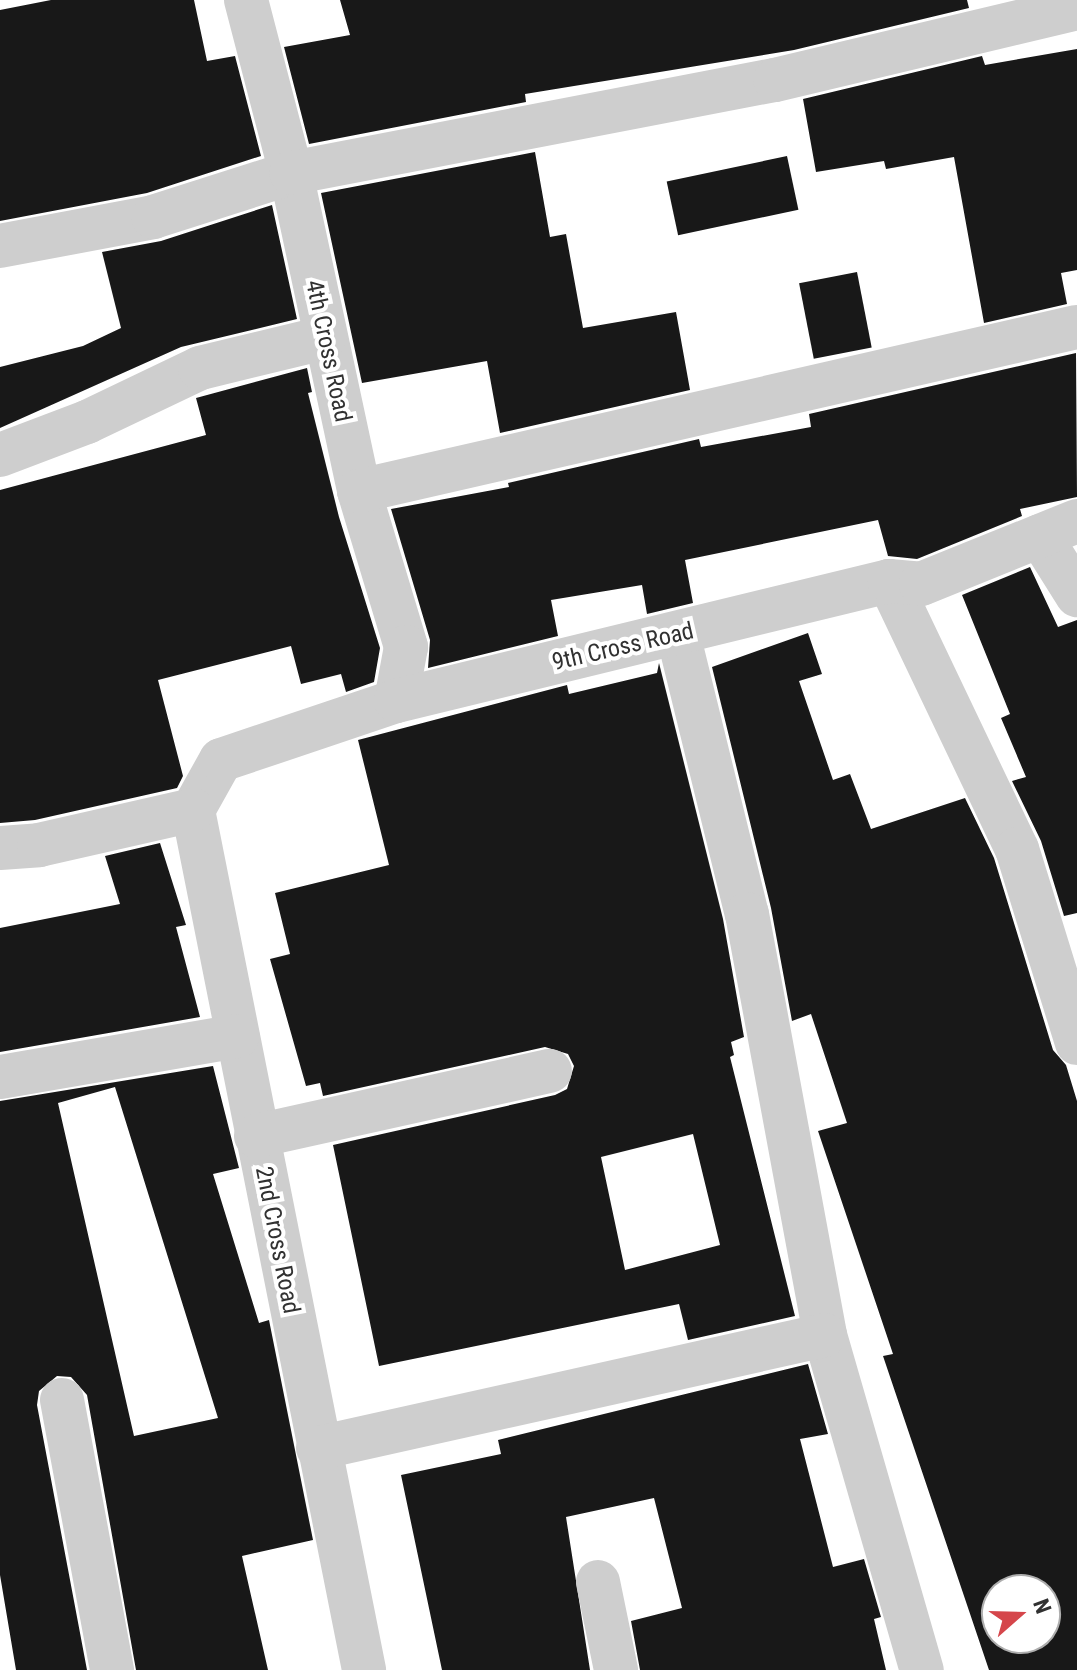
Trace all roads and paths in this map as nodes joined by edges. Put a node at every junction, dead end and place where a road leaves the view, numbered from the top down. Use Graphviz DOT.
graph roads {
  1 [pos="246,0"];
  2 [pos="1077,8"];
  3 [pos="291,173"];
  4 [pos="0,246"];
  5 [pos="1077,327"];
  6 [pos="324,338"];
  7 [pos="0,455"];
  8 [pos="359,491"];
  9 [pos="1059,528"];
  10 [pos="889,581"];
  11 [pos="1077,595"];
  12 [pos="678,634"];
  13 [pos="396,701"];
  14 [pos="193,810"];
  15 [pos="0,848"];
  16 [pos="237,1036"];
  17 [pos="1077,1043"];
  18 [pos="550,1071"];
  19 [pos="0,1077"];
  20 [pos="256,1136"];
  21 [pos="825,1335"];
  22 [pos="62,1400"];
  23 [pos="318,1448"];
  24 [pos="598,1582"];
  25 [pos="112,1670"];
  26 [pos="364,1670"];
  27 [pos="616,1670"];
  28 [pos="922,1670"];
  1 -- 3 [label="street, 4th Cross Road"];
  2 -- 3 [label="street"];
  3 -- 4 [label="street"];
  3 -- 6 [label="street, 4th Cross Road"];
  5 -- 8 [label="street"];
  6 -- 7 [label="street"];
  6 -- 8 [label="street, 4th Cross Road"];
  8 -- 13 [label="street, 4th Cross Road"];
  9 -- 10 [label="street, 9th Cross Road"];
  9 -- 11 [label="street"];
  10 -- 12 [label="street, 9th Cross Road"];
  10 -- 17 [label="street"];
  12 -- 13 [label="street, 9th Cross Road"];
  12 -- 21 [label="street"];
  13 -- 14 [label="street, 9th Cross Road"];
  14 -- 15 [label="street"];
  14 -- 16 [label="street, 2nd Cross Road"];
  16 -- 19 [label="street"];
  16 -- 20 [label="street, 2nd Cross Road"];
  18 -- 20 [label="street"];
  20 -- 23 [label="street, 2nd Cross Road"];
  21 -- 23 [label="street"];
  21 -- 28 [label="street"];
  22 -- 25 [label="street"];
  23 -- 26 [label="street, 2nd Cross Road"];
  24 -- 27 [label="street"];
}
